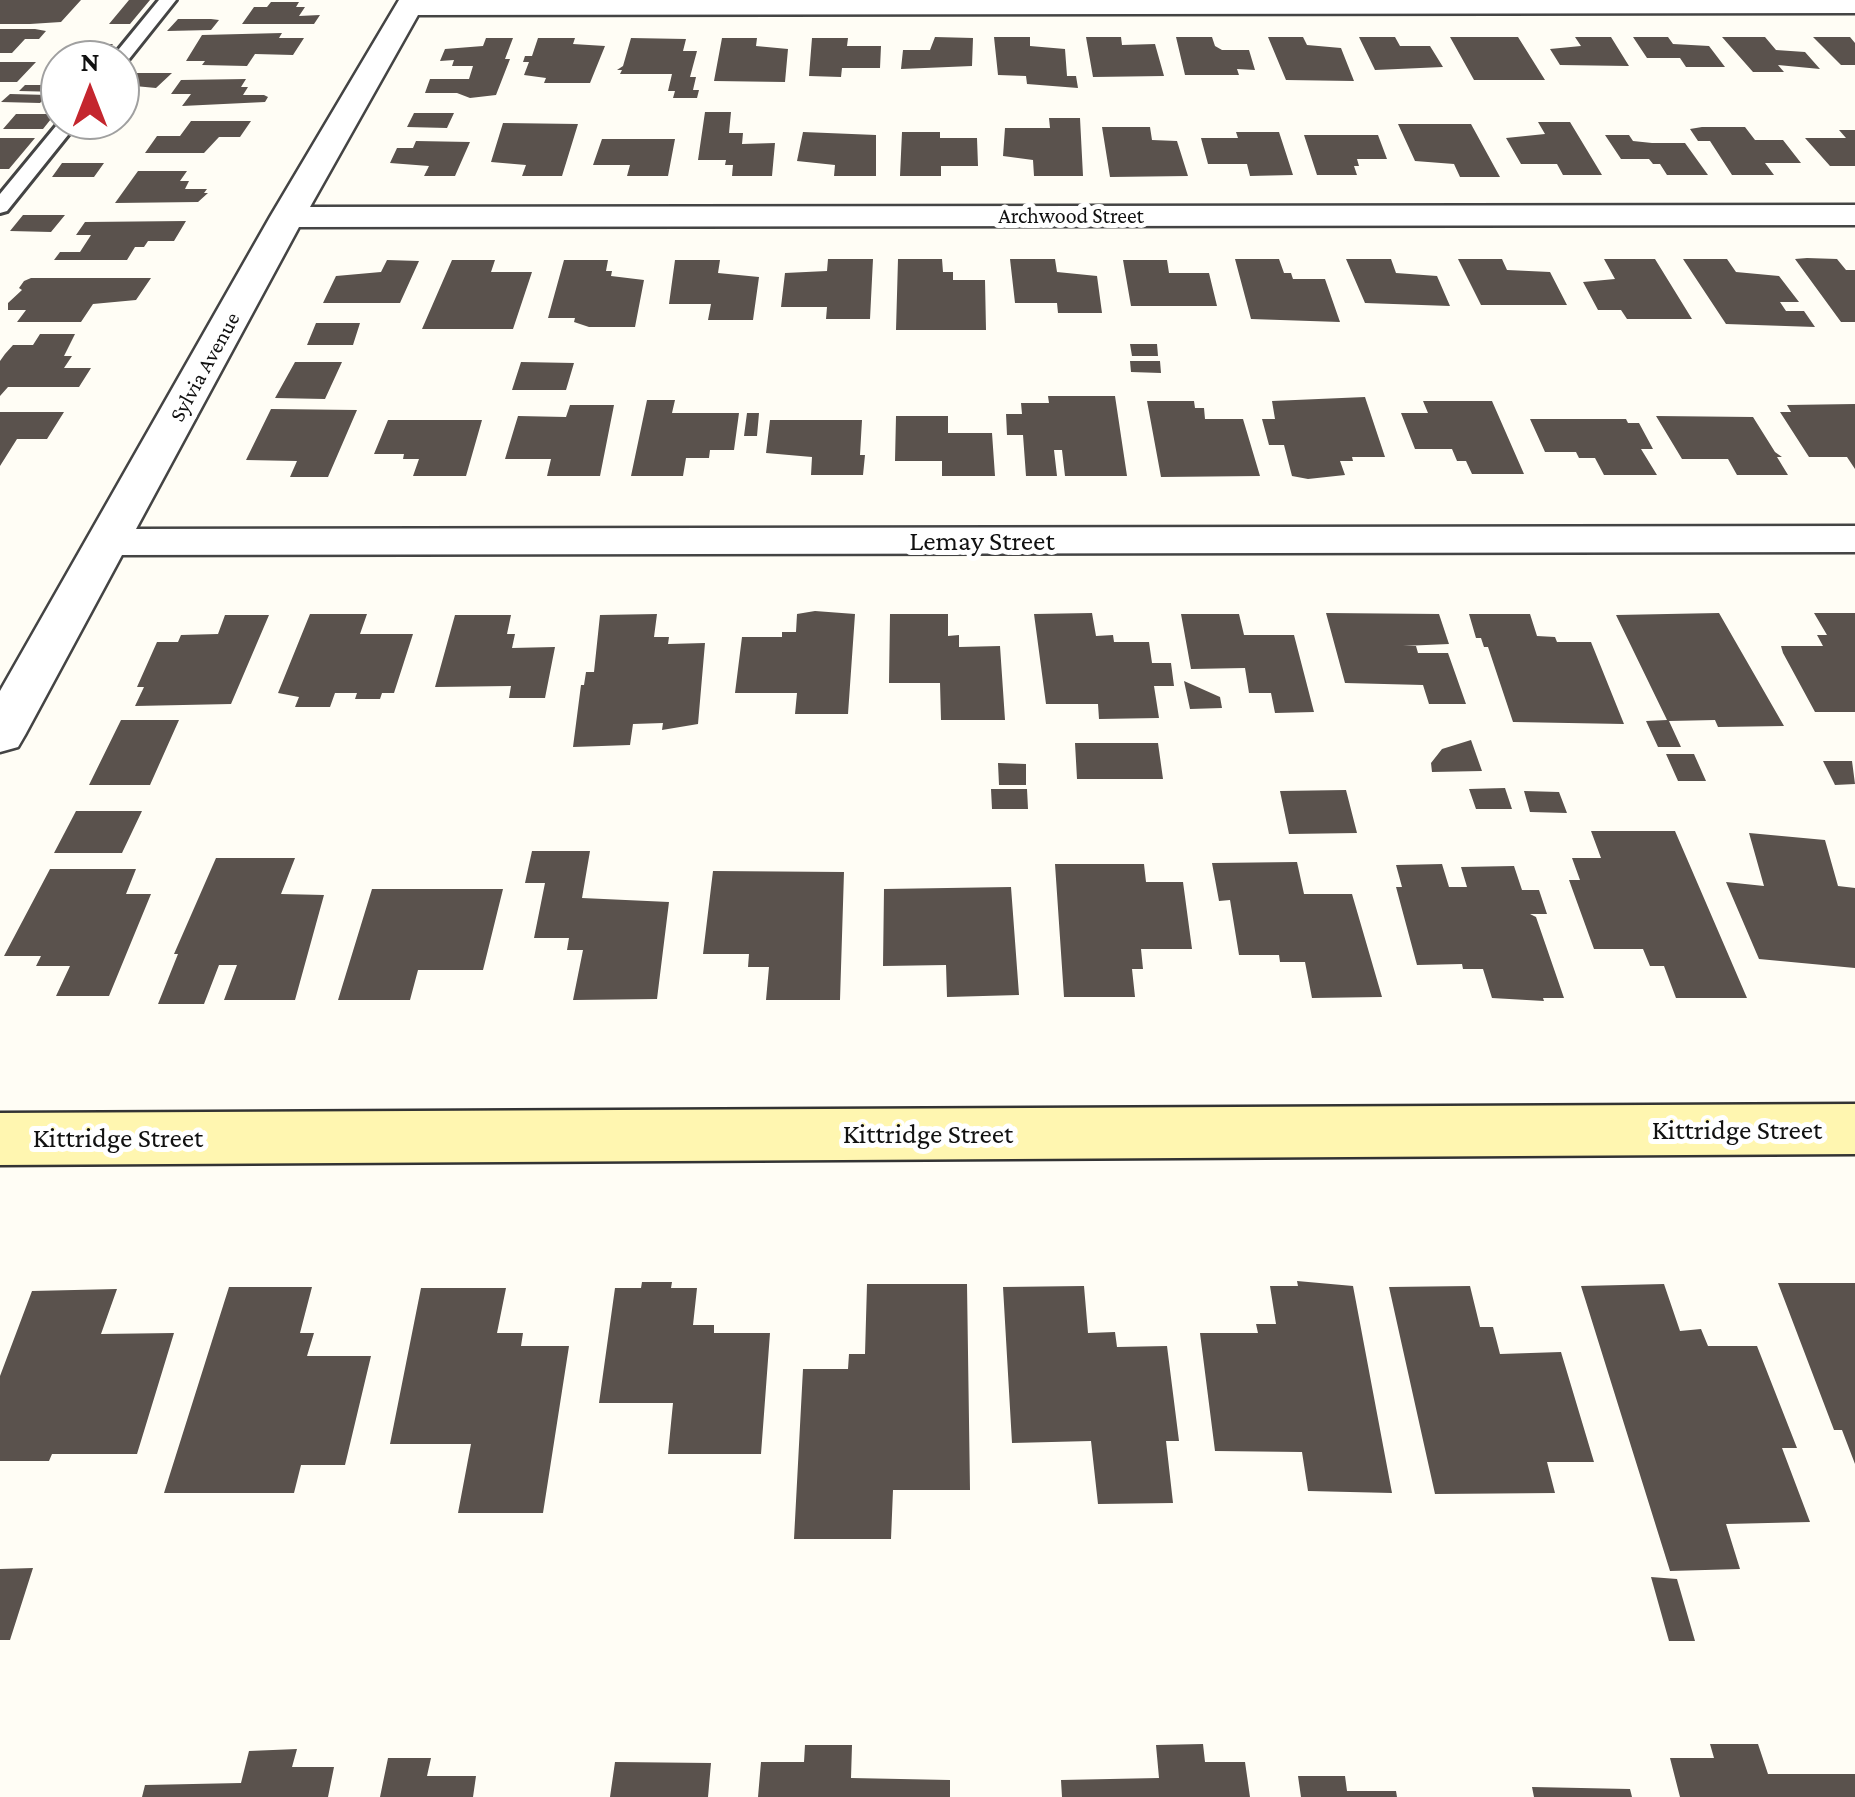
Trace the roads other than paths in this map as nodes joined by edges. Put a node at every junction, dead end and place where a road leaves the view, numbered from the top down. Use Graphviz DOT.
graph roads {
  1 [pos="168,0"];
  2 [pos="411,4"];
  3 [pos="1855,5"];
  4 [pos="135,40"];
  5 [pos="55,140"];
  6 [pos="0,207"];
  7 [pos="1855,214"];
  8 [pos="288,217"];
  9 [pos="1855,539"];
  10 [pos="108,542"];
  11 [pos="0,735"];
  12 [pos="1855,1129"];
  13 [pos="0,1138"];
  1 -- 4 [label="lane"];
  2 -- 3 [label="street"];
  2 -- 8 [label="street, Sylvia Avenue"];
  5 -- 6 [label="lane"];
  7 -- 8 [label="street, Archwood Street"];
  8 -- 10 [label="street, Sylvia Avenue"];
  9 -- 10 [label="street, Lemay Street"];
  10 -- 11 [label="street, Sylvia Avenue"];
  12 -- 13 [label="street, Kittridge Street"];
}
